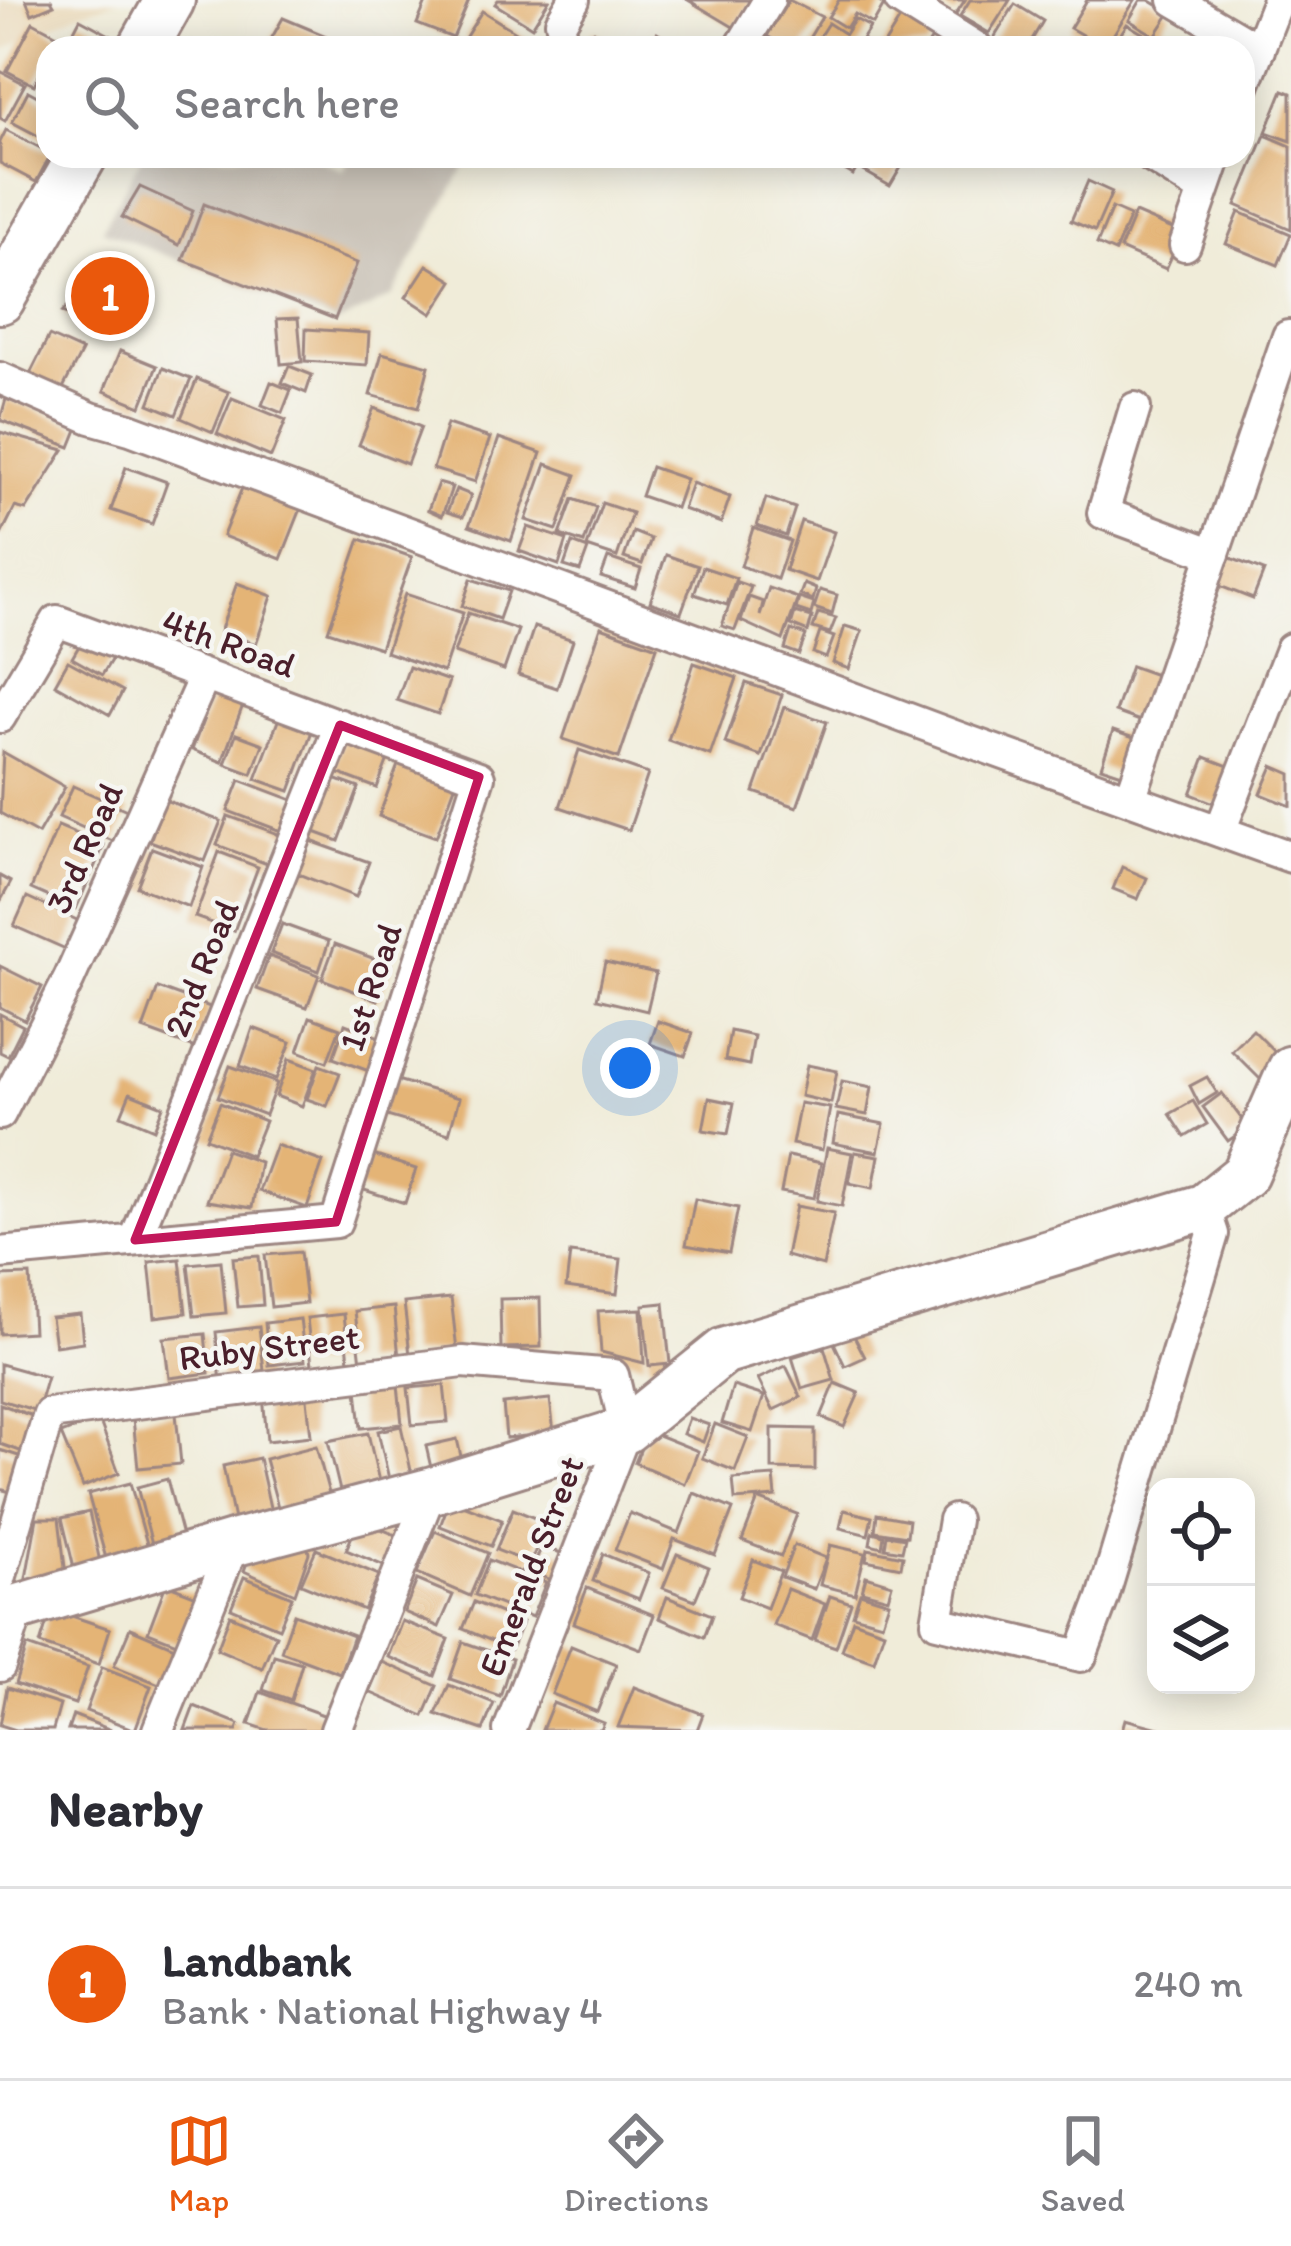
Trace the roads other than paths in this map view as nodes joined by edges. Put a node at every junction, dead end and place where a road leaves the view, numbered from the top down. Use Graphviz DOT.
graph roads {
  1 [pos="769,0"];
  2 [pos="900,0"];
  3 [pos="1174,0"];
  4 [pos="1278,0"];
  5 [pos="167,1"];
  6 [pos="149,36"];
  7 [pos="747,36"];
  8 [pos="958,36"];
  9 [pos="1235,36"];
  10 [pos="1255,48"];
  11 [pos="1259,50"];
  12 [pos="1255,60"];
  13 [pos="75,168"];
  14 [pos="1169,168"];
  15 [pos="1211,168"];
  16 [pos="1202,189"];
  17 [pos="1185,245"];
  18 [pos="0,299"];
  19 [pos="1291,336"];
  20 [pos="0,378"];
  21 [pos="1135,408"];
  22 [pos="1214,554"];
  23 [pos="1291,649"];
  24 [pos="204,677"];
  25 [pos="0,717"];
  26 [pos="340,724"];
  27 [pos="478,777"];
  28 [pos="1130,799"];
  29 [pos="1220,831"];
  30 [pos="1291,856"];
  31 [pos="1291,1070"];
  32 [pos="0,1114"];
  33 [pos="1204,1207"];
  34 [pos="135,1240"];
  35 [pos="0,1253"];
  36 [pos="626,1430"];
  37 [pos="431,1490"];
  38 [pos="955,1520"];
  39 [pos="234,1543"];
  40 [pos="6,1600"];
  41 [pos="0,1666"];
  42 [pos="158,1730"];
  43 [pos="336,1730"];
  44 [pos="508,1730"];
  1 -- 7 [label="street"];
  2 -- 8 [label="street"];
  3 -- 9 [label="street"];
  4 -- 11 [label="street"];
  5 -- 6 [label="main road"];
  10 -- 11 [label="street"];
  11 -- 12 [label="street"];
  13 -- 18 [label="main road"];
  14 -- 16 [label="street"];
  15 -- 16 [label="street"];
  16 -- 17 [label="street"];
  19 -- 22 [label="street"];
  20 -- 28 [label="street"];
  21 -- 22 [label="street"];
  22 -- 28 [label="street"];
  23 -- 29 [label="street"];
  24 -- 25 [label="street, 4th Road"];
  24 -- 26 [label="street, 4th Road"];
  24 -- 32 [label="street, 3rd Road"];
  26 -- 27 [label="street, 4th Road"];
  26 -- 34 [label="street, 2nd Road"];
  27 -- 34 [label="street, 1st Road"];
  28 -- 29 [label="street"];
  29 -- 30 [label="street"];
  31 -- 33 [label="street"];
  33 -- 36 [label="street"];
  33 -- 38 [label="street"];
  34 -- 35 [label="street"];
  36 -- 37 [label="street"];
  36 -- 40 [label="street, Ruby Street"];
  36 -- 44 [label="street, Emerald Street"];
  37 -- 39 [label="street"];
  37 -- 43 [label="street"];
  39 -- 40 [label="street"];
  39 -- 42 [label="street"];
  40 -- 41 [label="street"];
}
